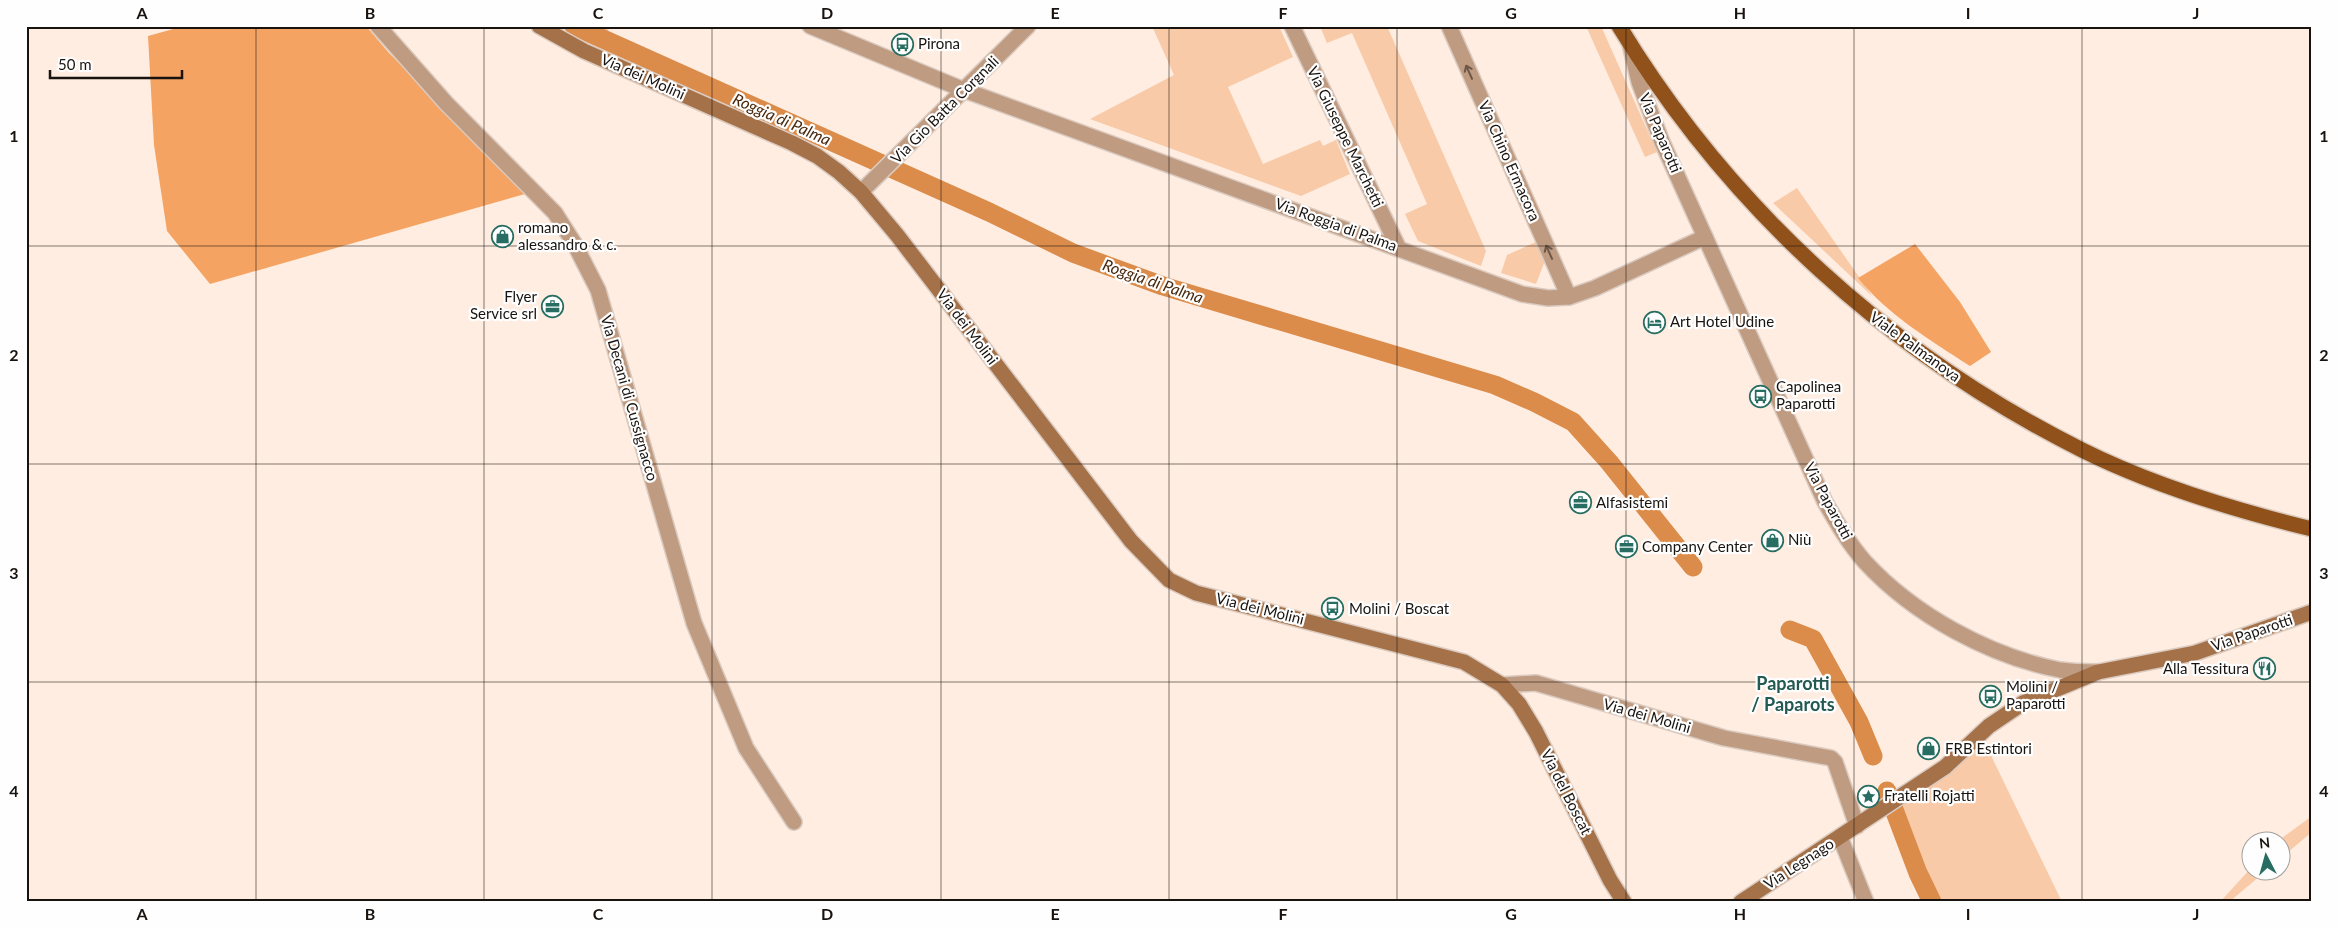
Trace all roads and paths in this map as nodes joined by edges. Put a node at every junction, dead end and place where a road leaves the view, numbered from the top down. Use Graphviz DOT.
graph roads {
  1 [pos="378,26"];
  2 [pos="539,26"];
  3 [pos="810,26"];
  4 [pos="1028,26"];
  5 [pos="1292,26"];
  6 [pos="1449,26"];
  7 [pos="1619,26"];
  8 [pos="1630,44"];
  9 [pos="964,90"];
  10 [pos="866,189"];
  11 [pos="1705,237"];
  12 [pos="1398,247"];
  13 [pos="1569,297"];
  14 [pos="2312,529"];
  15 [pos="2312,612"];
  16 [pos="2098,672"];
  17 [pos="1502,686"];
  18 [pos="794,822"];
  19 [pos="1857,826"];
  20 [pos="1840,836"];
  21 [pos="1624,902"];
  22 [pos="1741,902"];
  23 [pos="1866,902"];
  1 -- 18 [label="street, Via Decani di Cussignacco"];
  2 -- 10 [label="street, Via dei Molini"];
  3 -- 9 [label="street, Via Roggia di Palma"];
  4 -- 9 [label="street, Via Gio Batta Corgnali"];
  5 -- 12 [label="street, Via Giuseppe Marchetti"];
  13 -- 6 [label="street, Via Chino Ermacora, one-way"];
  7 -- 8 [label="main road, Viale Palmanova"];
  8 -- 11 [label="street, Via Paparotti"];
  8 -- 14 [label="main road, Viale Palmanova"];
  9 -- 10 [label="street, Via Gio Batta Corgnali"];
  9 -- 12 [label="street, Via Roggia di Palma"];
  10 -- 17 [label="street, Via dei Molini"];
  11 -- 13 [label="street, Via Roggia di Palma"];
  11 -- 16 [label="street, Via Paparotti"];
  12 -- 13 [label="street, Via Roggia di Palma"];
  15 -- 16 [label="street, Via Paparotti"];
  16 -- 19 [label="street"];
  17 -- 19 [label="street, Via dei Molini"];
  17 -- 21 [label="street, Via del Boscat"];
  19 -- 20 [label="street, Via Legnago"];
  20 -- 22 [label="street, Via Legnago"];
  20 -- 23 [label="street"];
}
